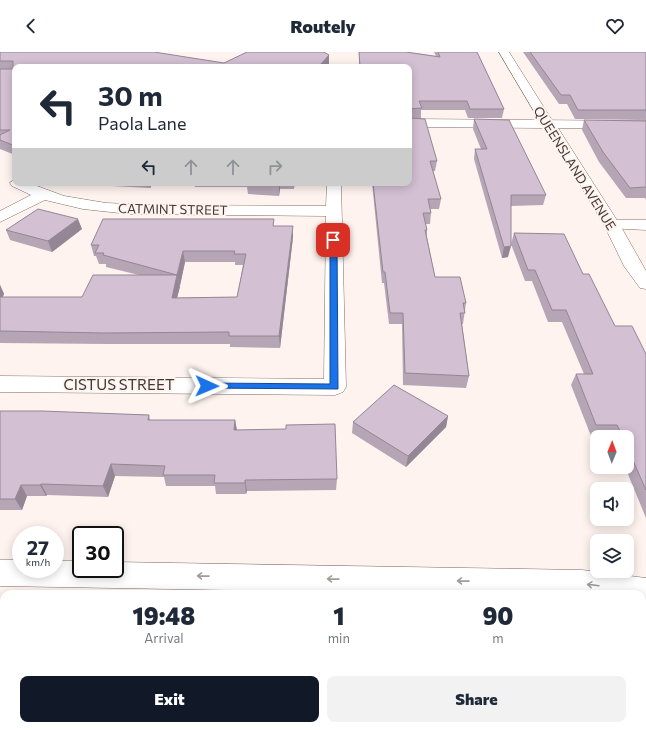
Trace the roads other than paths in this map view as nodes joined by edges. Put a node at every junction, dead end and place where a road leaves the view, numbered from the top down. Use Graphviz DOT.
graph roads {
  1 [pos="504,52"];
  2 [pos="412,123"];
  3 [pos="549,125"];
  4 [pos="646,125"];
  5 [pos="24,186"];
  6 [pos="334,186"];
  7 [pos="44,194"];
  8 [pos="333,211"];
  9 [pos="0,217"];
  10 [pos="612,225"];
  11 [pos="646,225"];
  12 [pos="646,284"];
  13 [pos="0,384"];
  14 [pos="0,572"];
  15 [pos="638,590"];
  1 -- 3 [label="street, QUEENSLAND AVENUE"];
  2 -- 3 [label="street"];
  3 -- 4 [label="street"];
  3 -- 10 [label="street, QUEENSLAND AVENUE"];
  5 -- 7 [label="street, CATMINT STREET"];
  6 -- 8 [label="street"];
  7 -- 8 [label="street, CATMINT STREET"];
  7 -- 9 [label="street"];
  8 -- 13 [label="street, CISTUS STREET"];
  10 -- 11 [label="street"];
  10 -- 12 [label="street, QUEENSLAND AVENUE"];
  15 -- 14 [label="street, one-way"];
}
